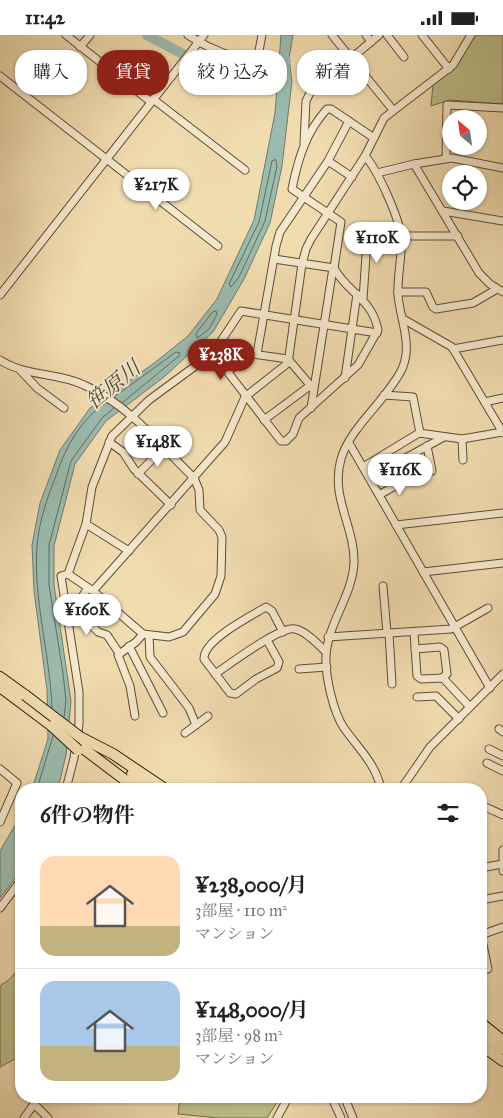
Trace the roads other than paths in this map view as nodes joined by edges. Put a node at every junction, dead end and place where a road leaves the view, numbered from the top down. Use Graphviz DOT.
graph roads {
  1 [pos="66,35"];
  2 [pos="90,35"];
  3 [pos="188,35"];
  4 [pos="204,35"];
  5 [pos="262,35"];
  6 [pos="332,35"];
  7 [pos="366,35"];
  8 [pos="379,35"];
  9 [pos="387,35"];
  10 [pos="422,35"];
  11 [pos="471,35"];
  12 [pos="198,42"];
  13 [pos="371,42"];
  14 [pos="80,47"];
  15 [pos="344,50"];
  16 [pos="361,50"];
  17 [pos="404,57"];
  18 [pos="449,69"];
  19 [pos="0,76"];
  20 [pos="369,80"];
  21 [pos="308,95"];
  22 [pos="152,101"];
  23 [pos="503,108"];
  24 [pos="393,110"];
  25 [pos="349,121"];
  26 [pos="374,138"];
  27 [pos="304,143"];
  28 [pos="365,156"];
  29 [pos="446,158"];
  30 [pos="106,160"];
  31 [pos="328,161"];
  32 [pos="414,164"];
  33 [pos="503,167"];
  34 [pos="245,171"];
  35 [pos="377,173"];
  36 [pos="352,177"];
  37 [pos="303,197"];
  38 [pos="443,211"];
  39 [pos="328,214"];
  40 [pos="503,221"];
  41 [pos="368,227"];
  42 [pos="401,236"];
  43 [pos="458,237"];
  44 [pos="218,246"];
  45 [pos="274,259"];
  46 [pos="302,264"];
  47 [pos="334,268"];
  48 [pos="500,290"];
  49 [pos="398,292"];
  50 [pos="0,295"];
  51 [pos="360,297"];
  52 [pos="264,314"];
  53 [pos="294,318"];
  54 [pos="403,319"];
  55 [pos="324,324"];
  56 [pos="351,329"];
  57 [pos="377,333"];
  58 [pos="503,340"];
  59 [pos="453,349"];
  60 [pos="212,353"];
  61 [pos="257,354"];
  62 [pos="288,359"];
  63 [pos="0,360"];
  64 [pos="21,371"];
  65 [pos="228,371"];
  66 [pos="345,378"];
  67 [pos="312,386"];
  68 [pos="384,395"];
  69 [pos="246,396"];
  70 [pos="503,398"];
  71 [pos="485,402"];
  72 [pos="64,408"];
  73 [pos="311,408"];
  74 [pos="132,417"];
  75 [pos="264,420"];
  76 [pos="420,433"];
  77 [pos="503,433"];
  78 [pos="444,437"];
  79 [pos="462,439"];
  80 [pos="109,442"];
  81 [pos="349,443"];
  82 [pos="427,446"];
  83 [pos="163,448"];
  84 [pos="463,460"];
  85 [pos="400,461"];
  86 [pos="363,467"];
  87 [pos="432,471"];
  88 [pos="138,474"];
  89 [pos="194,478"];
  90 [pos="409,478"];
  91 [pos="379,495"];
  92 [pos="171,505"];
  93 [pos="503,513"];
  94 [pos="86,524"];
  95 [pos="396,525"];
  96 [pos="129,551"];
  97 [pos="503,563"];
  98 [pos="423,572"];
  99 [pos="68,574"];
  100 [pos="383,586"];
  101 [pos="91,589"];
  102 [pos="65,607"];
  103 [pos="488,608"];
  104 [pos="73,609"];
  105 [pos="456,627"];
  106 [pos="283,632"];
  107 [pos="414,632"];
  108 [pos="388,633"];
  109 [pos="146,635"];
  110 [pos="328,637"];
  111 [pos="266,640"];
  112 [pos="129,646"];
  113 [pos="415,649"];
  114 [pos="326,652"];
  115 [pos="119,653"];
  116 [pos="327,667"];
  117 [pos="299,669"];
  118 [pos="215,674"];
  119 [pos="503,675"];
  120 [pos="0,677"];
  121 [pos="442,678"];
  122 [pos="392,684"];
  123 [pos="0,687"];
  124 [pos="490,687"];
  125 [pos="417,697"];
  126 [pos="24,700"];
  127 [pos="470,707"];
  128 [pos="163,713"];
  129 [pos="135,716"];
  130 [pos="208,716"];
  131 [pos="459,719"];
  132 [pos="196,725"];
  133 [pos="185,733"];
  134 [pos="79,744"];
  135 [pos="489,749"];
  136 [pos="503,756"];
  137 [pos="487,763"];
  138 [pos="0,769"];
  139 [pos="503,771"];
  140 [pos="17,783"];
  141 [pos="68,783"];
  142 [pos="121,783"];
  143 [pos="129,783"];
  144 [pos="141,783"];
  145 [pos="156,783"];
  146 [pos="379,783"];
  147 [pos="405,783"];
  148 [pos="15,788"];
  149 [pos="487,808"];
  150 [pos="503,815"];
  151 [pos="0,822"];
  152 [pos="503,851"];
  153 [pos="503,868"];
  154 [pos="487,869"];
  155 [pos="15,888"];
  156 [pos="503,896"];
  157 [pos="487,899"];
  158 [pos="0,908"];
  159 [pos="503,927"];
  160 [pos="487,933"];
  161 [pos="487,1028"];
  162 [pos="487,1037"];
  163 [pos="503,1041"];
  164 [pos="487,1049"];
  165 [pos="503,1049"];
  166 [pos="487,1057"];
  167 [pos="503,1061"];
  168 [pos="503,1067"];
  169 [pos="285,1103"];
  170 [pos="334,1103"];
  171 [pos="347,1103"];
  172 [pos="24,1118"];
  173 [pos="48,1118"];
  174 [pos="277,1118"];
  175 [pos="341,1118"];
  176 [pos="353,1118"];
  1 -- 14 [label="street"];
  2 -- 14 [label="street"];
  3 -- 12 [label="street"];
  4 -- 12 [label="street"];
  5 -- 12 [label="street"];
  6 -- 15 [label="street"];
  7 -- 13 [label="street"];
  8 -- 13 [label="street"];
  9 -- 17 [label="street"];
  10 -- 18 [label="street"];
  11 -- 18 [label="street"];
  12 -- 22 [label="street"];
  13 -- 16 [label="street"];
  14 -- 22 [label="street"];
  18 -- 24 [label="street"];
  19 -- 30 [label="street"];
  20 -- 24 [label="street"];
  21 -- 27 [label="street"];
  22 -- 30 [label="street"];
  22 -- 34 [label="street"];
  23 -- 29 [label="street"];
  24 -- 26 [label="street"];
  25 -- 26 [label="street"];
  25 -- 27 [label="street"];
  25 -- 31 [label="street"];
  26 -- 28 [label="street"];
  27 -- 37 [label="street"];
  28 -- 35 [label="street"];
  28 -- 36 [label="street"];
  29 -- 32 [label="street"];
  29 -- 33 [label="street"];
  30 -- 44 [label="street"];
  30 -- 50 [label="street"];
  31 -- 36 [label="street"];
  31 -- 37 [label="street"];
  32 -- 35 [label="street"];
  32 -- 38 [label="street"];
  35 -- 42 [label="street"];
  36 -- 39 [label="street"];
  37 -- 39 [label="street"];
  37 -- 45 [label="street"];
  38 -- 40 [label="street"];
  38 -- 43 [label="street"];
  39 -- 46 [label="street"];
  39 -- 47 [label="street"];
  41 -- 51 [label="street"];
  42 -- 43 [label="street"];
  42 -- 49 [label="street"];
  43 -- 48 [label="street"];
  45 -- 46 [label="street"];
  45 -- 52 [label="street"];
  46 -- 47 [label="street"];
  46 -- 53 [label="street"];
  47 -- 51 [label="street"];
  47 -- 55 [label="street"];
  48 -- 49 [label="street"];
  49 -- 54 [label="street"];
  51 -- 56 [label="street"];
  51 -- 57 [label="street"];
  52 -- 53 [label="street"];
  52 -- 60 [label="street"];
  52 -- 61 [label="street"];
  53 -- 55 [label="street"];
  53 -- 62 [label="street"];
  54 -- 59 [label="street"];
  54 -- 68 [label="street"];
  55 -- 56 [label="street"];
  55 -- 67 [label="street"];
  56 -- 57 [label="street"];
  56 -- 66 [label="street"];
  57 -- 66 [label="street"];
  58 -- 59 [label="street"];
  59 -- 71 [label="street"];
  60 -- 65 [label="street"];
  60 -- 74 [label="street"];
  61 -- 62 [label="street"];
  61 -- 65 [label="street"];
  62 -- 67 [label="street"];
  62 -- 69 [label="street"];
  63 -- 64 [label="street"];
  64 -- 72 [label="street"];
  64 -- 74 [label="street"];
  65 -- 69 [label="street"];
  66 -- 73 [label="street"];
  67 -- 73 [label="street"];
  67 -- 75 [label="street"];
  68 -- 76 [label="street"];
  68 -- 81 [label="street"];
  69 -- 75 [label="street"];
  69 -- 89 [label="street"];
  70 -- 71 [label="street"];
  71 -- 77 [label="street"];
  73 -- 75 [label="street"];
  74 -- 80 [label="street"];
  74 -- 83 [label="street"];
  76 -- 78 [label="street"];
  76 -- 86 [label="street"];
  77 -- 79 [label="street"];
  78 -- 79 [label="street"];
  78 -- 82 [label="street"];
  79 -- 84 [label="street"];
  80 -- 88 [label="street"];
  80 -- 94 [label="street"];
  81 -- 86 [label="street"];
  81 -- 110 [label="street"];
  82 -- 85 [label="street"];
  82 -- 87 [label="street"];
  83 -- 88 [label="street"];
  83 -- 89 [label="street"];
  86 -- 91 [label="street"];
  88 -- 92 [label="street"];
  89 -- 92 [label="street"];
  89 -- 109 [label="street"];
  90 -- 91 [label="street"];
  91 -- 95 [label="street"];
  92 -- 96 [label="street"];
  93 -- 95 [label="street"];
  94 -- 96 [label="street"];
  94 -- 99 [label="street"];
  95 -- 98 [label="street"];
  96 -- 101 [label="street"];
  97 -- 98 [label="street"];
  98 -- 105 [label="street"];
  99 -- 101 [label="street"];
  99 -- 102 [label="street"];
  100 -- 108 [label="street"];
  101 -- 104 [label="street"];
  101 -- 109 [label="street"];
  102 -- 104 [label="street"];
  102 -- 141 [label="street"];
  103 -- 105 [label="street"];
  104 -- 115 [label="street"];
  105 -- 107 [label="street"];
  105 -- 124 [label="street"];
  106 -- 111 [label="street"];
  106 -- 114 [label="street"];
  106 -- 118 [label="street"];
  107 -- 108 [label="street"];
  107 -- 113 [label="street"];
  108 -- 110 [label="street"];
  108 -- 122 [label="street"];
  109 -- 112 [label="street"];
  109 -- 132 [label="street"];
  110 -- 114 [label="street"];
  111 -- 118 [label="street"];
  111 -- 118 [label="street"];
  112 -- 115 [label="street"];
  112 -- 128 [label="street"];
  113 -- 121 [label="street"];
  113 -- 121 [label="street"];
  114 -- 116 [label="street"];
  115 -- 129 [label="street"];
  116 -- 117 [label="street"];
  116 -- 146 [label="street"];
  119 -- 124 [label="street"];
  120 -- 126 [label="highway"];
  121 -- 127 [label="street"];
  123 -- 126 [label="highway"];
  124 -- 127 [label="street"];
  125 -- 131 [label="street"];
  126 -- 134 [label="highway, bridge"];
  126 -- 134 [label="highway, bridge"];
  127 -- 131 [label="street"];
  130 -- 132 [label="street"];
  131 -- 147 [label="street"];
  132 -- 133 [label="street"];
  134 -- 142 [label="highway"];
  134 -- 143 [label="highway"];
  134 -- 144 [label="highway"];
  134 -- 145 [label="highway"];
  135 -- 136 [label="street"];
  137 -- 139 [label="street"];
  138 -- 140 [label="street"];
  148 -- 151 [label="street"];
  149 -- 150 [label="street"];
  152 -- 153 [label="street"];
  153 -- 154 [label="street"];
  155 -- 158 [label="street"];
  156 -- 157 [label="street"];
  159 -- 160 [label="street"];
  161 -- 163 [label="highway"];
  162 -- 165 [label="highway"];
  164 -- 167 [label="highway"];
  166 -- 168 [label="highway"];
  169 -- 174 [label="street"];
  170 -- 175 [label="street"];
  171 -- 176 [label="street"];
  172 -- 173 [label="street"];
}
